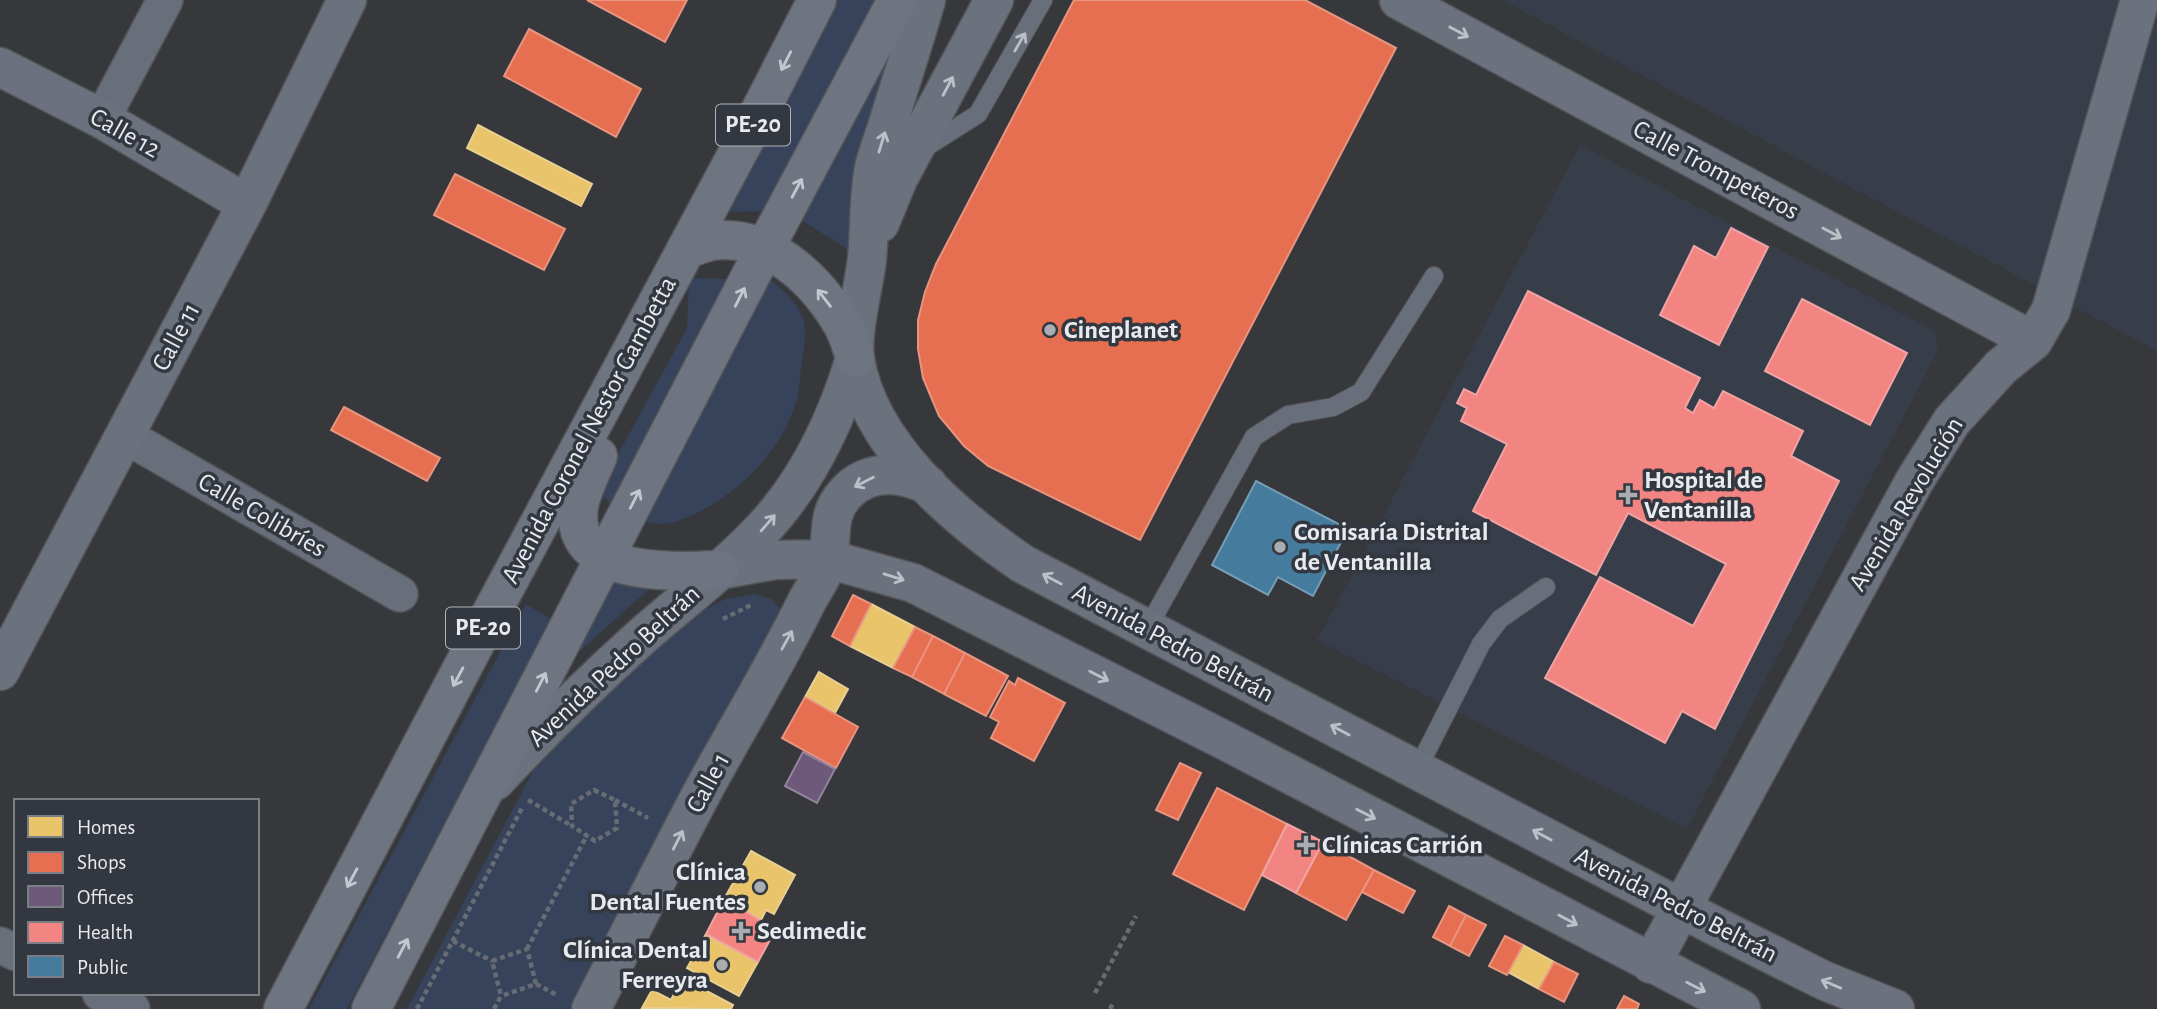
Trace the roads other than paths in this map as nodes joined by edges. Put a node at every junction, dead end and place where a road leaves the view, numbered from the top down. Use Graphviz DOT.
graph roads {
  1 [pos="165,0"];
  2 [pos="347,0"];
  3 [pos="817,0"];
  4 [pos="897,0"];
  5 [pos="926,0"];
  6 [pos="994,0"];
  7 [pos="1043,0"];
  8 [pos="1399,0"];
  9 [pos="2140,0"];
  10 [pos="1,68"];
  11 [pos="102,120"];
  12 [pos="909,159"];
  13 [pos="247,204"];
  14 [pos="765,248"];
  15 [pos="686,249"];
  16 [pos="867,258"];
  17 [pos="1434,276"];
  18 [pos="659,301"];
  19 [pos="2033,341"];
  20 [pos="855,358"];
  21 [pos="124,435"];
  22 [pos="928,485"];
  23 [pos="828,559"];
  24 [pos="604,560"];
  25 [pos="719,570"];
  26 [pos="1546,587"];
  27 [pos="400,594"];
  28 [pos="1147,629"];
  29 [pos="0,671"];
  30 [pos="1417,770"];
  31 [pos="486,790"];
  32 [pos="1681,908"];
  33 [pos="1651,964"];
  34 [pos="104,995"];
  35 [pos="132,1009"];
  36 [pos="283,1009"];
  37 [pos="371,1009"];
  38 [pos="591,1009"];
  39 [pos="1741,1009"];
  40 [pos="1895,1009"];
  1 -- 11 [label="street"];
  2 -- 13 [label="street, Calle 11"];
  3 -- 15 [label="highway, Avenida Coronel Nestor Gambetta / PE-20, one-way"];
  14 -- 4 [label="highway, PE-20, one-way"];
  16 -- 5 [label="street, Avenida Pedro Beltrán, one-way"];
  12 -- 6 [label="street, one-way"];
  12 -- 7 [label="lane, one-way"];
  8 -- 19 [label="street, Calle Trompeteros, one-way"];
  9 -- 19 [label="street, Avenida Revolución"];
  10 -- 11 [label="street, Calle 12"];
  11 -- 13 [label="street, Calle 12"];
  12 -- 16 [label="street"];
  13 -- 21 [label="street, Calle 11"];
  14 -- 15 [label="highway"];
  20 -- 14 [label="highway, one-way"];
  24 -- 14 [label="highway, PE-20, one-way"];
  15 -- 18 [label="highway, Avenida Coronel Nestor Gambetta / PE-20"];
  16 -- 20 [label="street, Avenida Pedro Beltrán"];
  17 -- 28 [label="lane"];
  18 -- 24 [label="highway"];
  18 -- 36 [label="highway, Avenida Coronel Nestor Gambetta / PE-20, one-way"];
  19 -- 32 [label="street, Avenida Revolución"];
  20 -- 22 [label="street, Avenida Pedro Beltrán"];
  25 -- 20 [label="street, one-way"];
  21 -- 27 [label="street, Calle Colibríes"];
  21 -- 29 [label="street, Calle 11"];
  22 -- 23 [label="street, one-way"];
  28 -- 22 [label="street, Avenida Pedro Beltrán, one-way"];
  23 -- 25 [label="street, Avenida Pedro Beltrán"];
  23 -- 33 [label="street, Avenida Pedro Beltrán, one-way"];
  38 -- 23 [label="street, Calle 1, one-way"];
  24 -- 25 [label="highway"];
  31 -- 24 [label="highway, PE-20, one-way"];
  25 -- 31 [label="street, Avenida Pedro Beltrán"];
  26 -- 30 [label="lane"];
  30 -- 28 [label="street, Avenida Pedro Beltrán, one-way"];
  32 -- 30 [label="street, Avenida Pedro Beltrán, one-way"];
  37 -- 31 [label="highway, PE-20, one-way"];
  32 -- 33 [label="street, Avenida Revolución"];
  40 -- 32 [label="street, Avenida Pedro Beltrán, one-way"];
  33 -- 39 [label="street, Avenida Pedro Beltrán, one-way"];
  34 -- 35 [label="street"];
}
